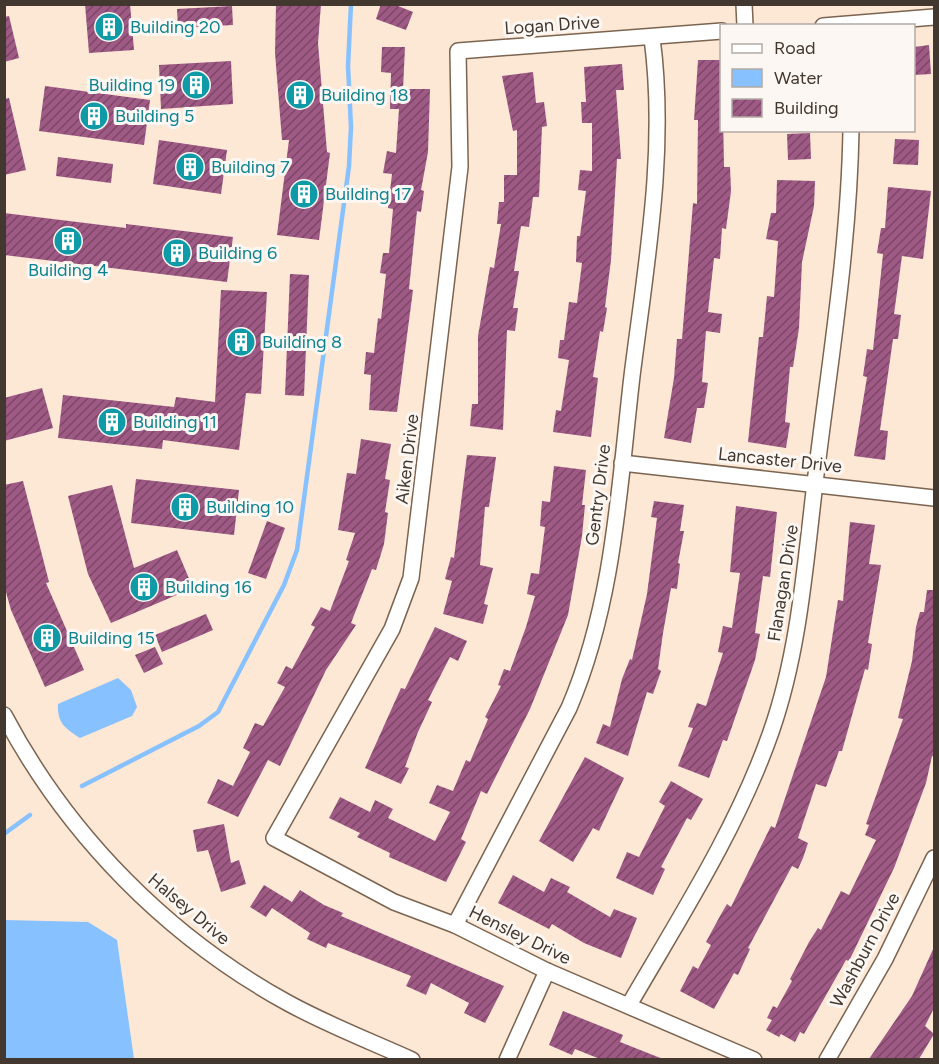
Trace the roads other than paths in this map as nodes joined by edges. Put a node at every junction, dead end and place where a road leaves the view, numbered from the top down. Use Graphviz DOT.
graph roads {
  1 [pos="744,4"];
  2 [pos="934,17"];
  3 [pos="745,24"];
  4 [pos="857,24"];
  5 [pos="720,31"];
  6 [pos="652,38"];
  7 [pos="458,51"];
  8 [pos="851,132"];
  9 [pos="622,463"];
  10 [pos="815,483"];
  11 [pos="934,498"];
  12 [pos="4,715"];
  13 [pos="274,838"];
  14 [pos="934,858"];
  15 [pos="455,926"];
  16 [pos="547,971"];
  17 [pos="629,1005"];
  18 [pos="412,1059"];
  19 [pos="507,1059"];
  20 [pos="754,1059"];
  21 [pos="826,1059"];
  1 -- 3 [label="street"];
  2 -- 4 [label="street"];
  5 -- 6 [label="street, Logan Drive"];
  6 -- 7 [label="street, Logan Drive"];
  6 -- 9 [label="street, Gentry Drive"];
  7 -- 13 [label="street, Aiken Drive"];
  8 -- 10 [label="street, Flanagan Drive"];
  9 -- 10 [label="street, Lancaster Drive"];
  9 -- 15 [label="street, Gentry Drive"];
  10 -- 11 [label="street, Lancaster Drive"];
  10 -- 17 [label="street, Flanagan Drive"];
  12 -- 18 [label="street, Halsey Drive"];
  13 -- 15 [label="street, Hensley Drive"];
  14 -- 21 [label="street, Washburn Drive"];
  15 -- 16 [label="street, Hensley Drive"];
  16 -- 17 [label="street, Hensley Drive"];
  16 -- 19 [label="street"];
  17 -- 20 [label="street, Hensley Drive"];
}
